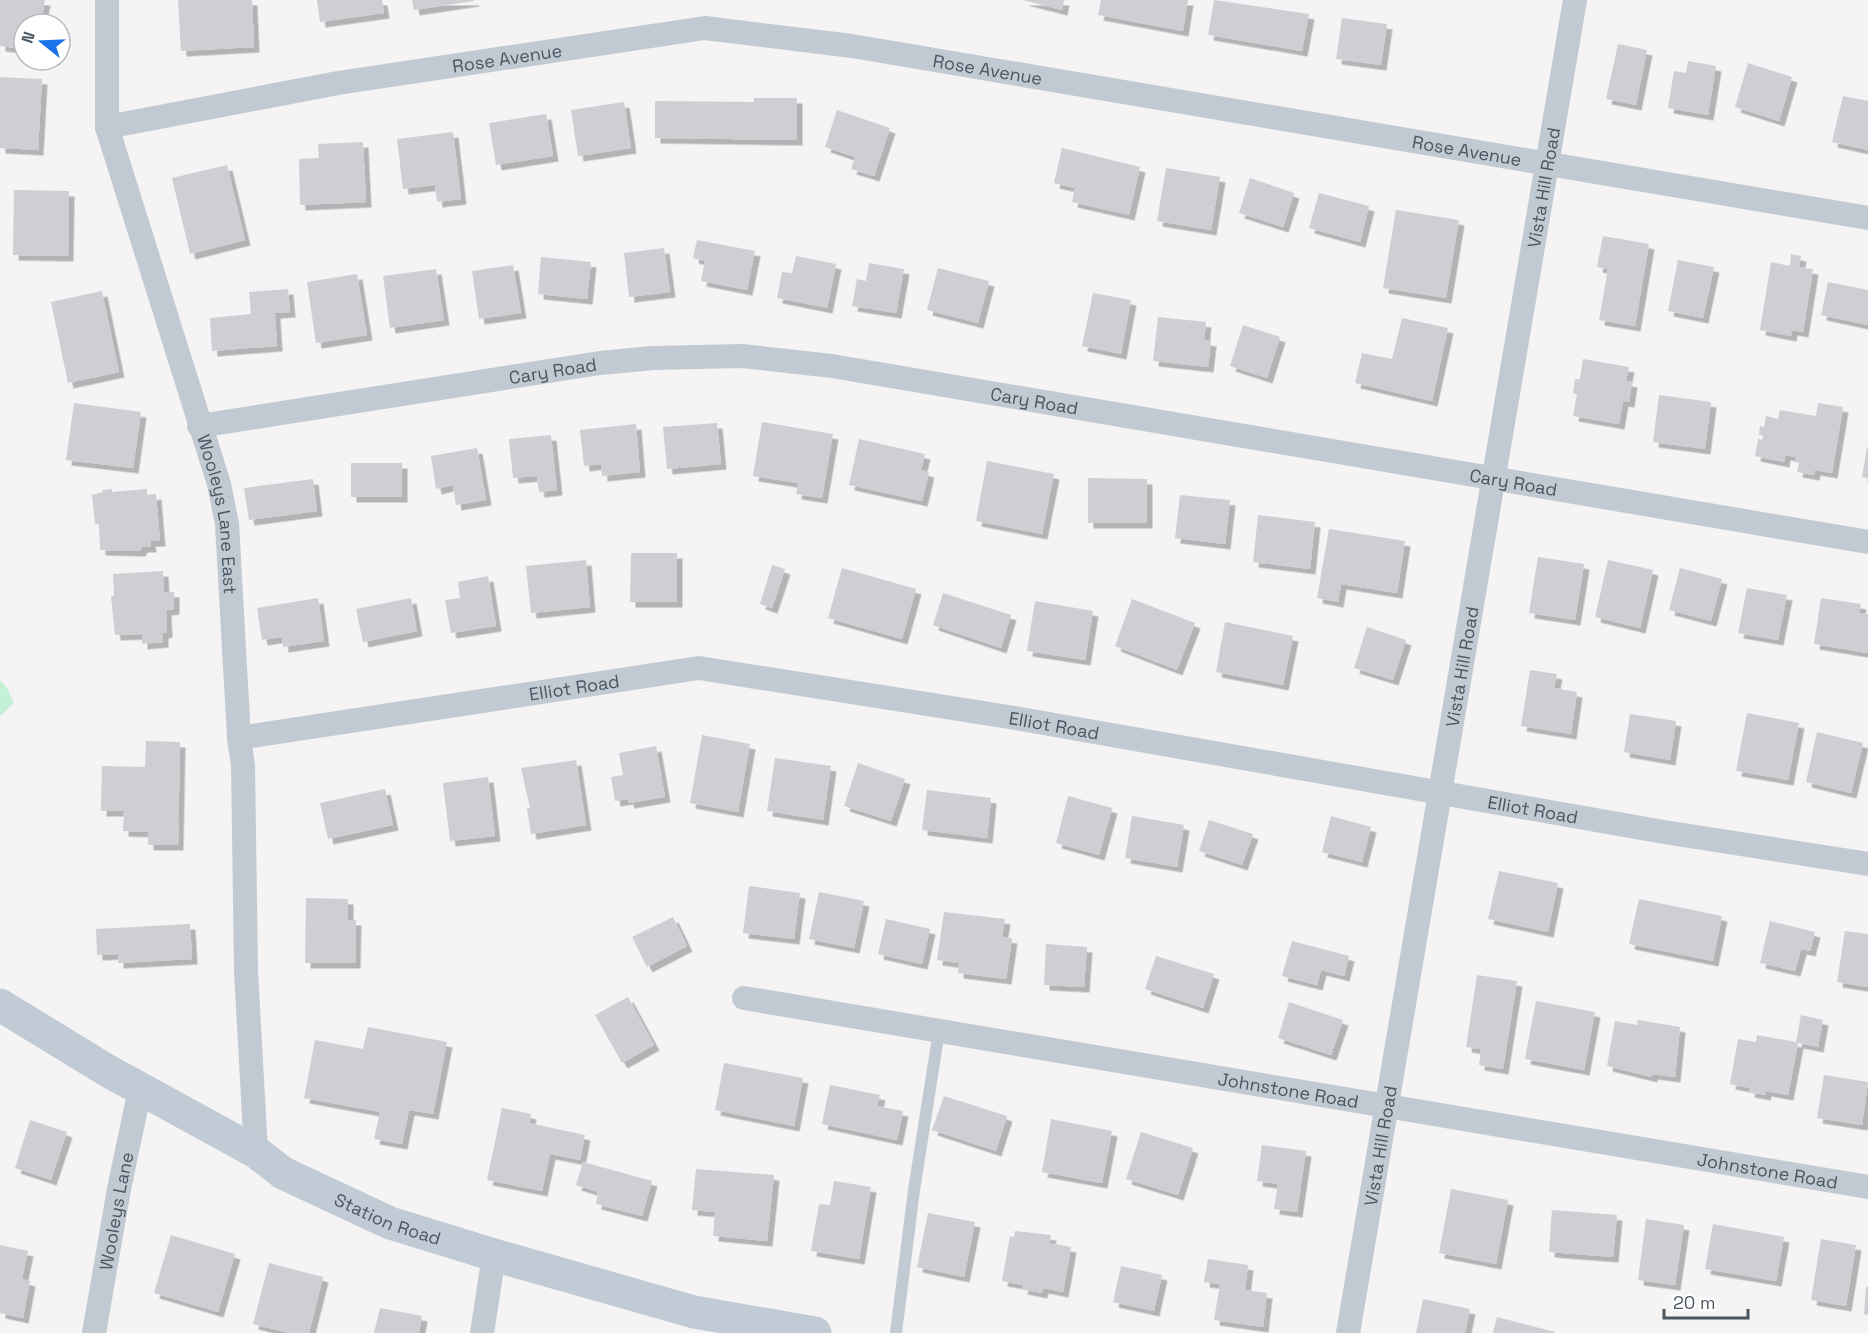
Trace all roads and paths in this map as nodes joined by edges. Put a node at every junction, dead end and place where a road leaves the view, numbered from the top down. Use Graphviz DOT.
graph roads {
  1 [pos="108,0"];
  2 [pos="1575,0"];
  3 [pos="107,127"];
  4 [pos="1547,165"];
  5 [pos="1868,218"];
  6 [pos="199,426"];
  7 [pos="1494,478"];
  8 [pos="1868,542"];
  9 [pos="238,738"];
  10 [pos="1440,792"];
  11 [pos="1868,864"];
  12 [pos="744,998"];
  13 [pos="0,1005"];
  14 [pos="939,1031"];
  15 [pos="140,1089"];
  16 [pos="1387,1106"];
  17 [pos="256,1152"];
  18 [pos="1868,1187"];
  19 [pos="494,1255"];
  20 [pos="94,1333"];
  21 [pos="482,1333"];
  22 [pos="815,1333"];
  23 [pos="896,1333"];
  24 [pos="1348,1333"];
  1 -- 3 [label="street, Wooleys Lane East"];
  2 -- 4 [label="street, Vista Hill Road"];
  3 -- 4 [label="street, Rose Avenue"];
  3 -- 6 [label="street, Wooleys Lane East"];
  4 -- 5 [label="street, Rose Avenue"];
  4 -- 7 [label="street, Vista Hill Road"];
  6 -- 7 [label="street, Cary Road"];
  6 -- 9 [label="street, Wooleys Lane East"];
  7 -- 8 [label="street, Cary Road"];
  7 -- 10 [label="street, Vista Hill Road"];
  9 -- 10 [label="street, Elliot Road"];
  9 -- 17 [label="street, Wooleys Lane East"];
  10 -- 11 [label="street, Elliot Road"];
  10 -- 16 [label="street, Vista Hill Road"];
  12 -- 14 [label="street, Johnstone Road"];
  13 -- 15 [label="street, Station Road"];
  14 -- 16 [label="street, Johnstone Road"];
  14 -- 23 [label="lane"];
  15 -- 17 [label="street, Station Road"];
  15 -- 20 [label="street, Wooleys Lane"];
  16 -- 18 [label="street, Johnstone Road"];
  16 -- 24 [label="street, Vista Hill Road"];
  17 -- 19 [label="street, Station Road"];
  19 -- 21 [label="street"];
  19 -- 22 [label="street, Station Road"];
}
